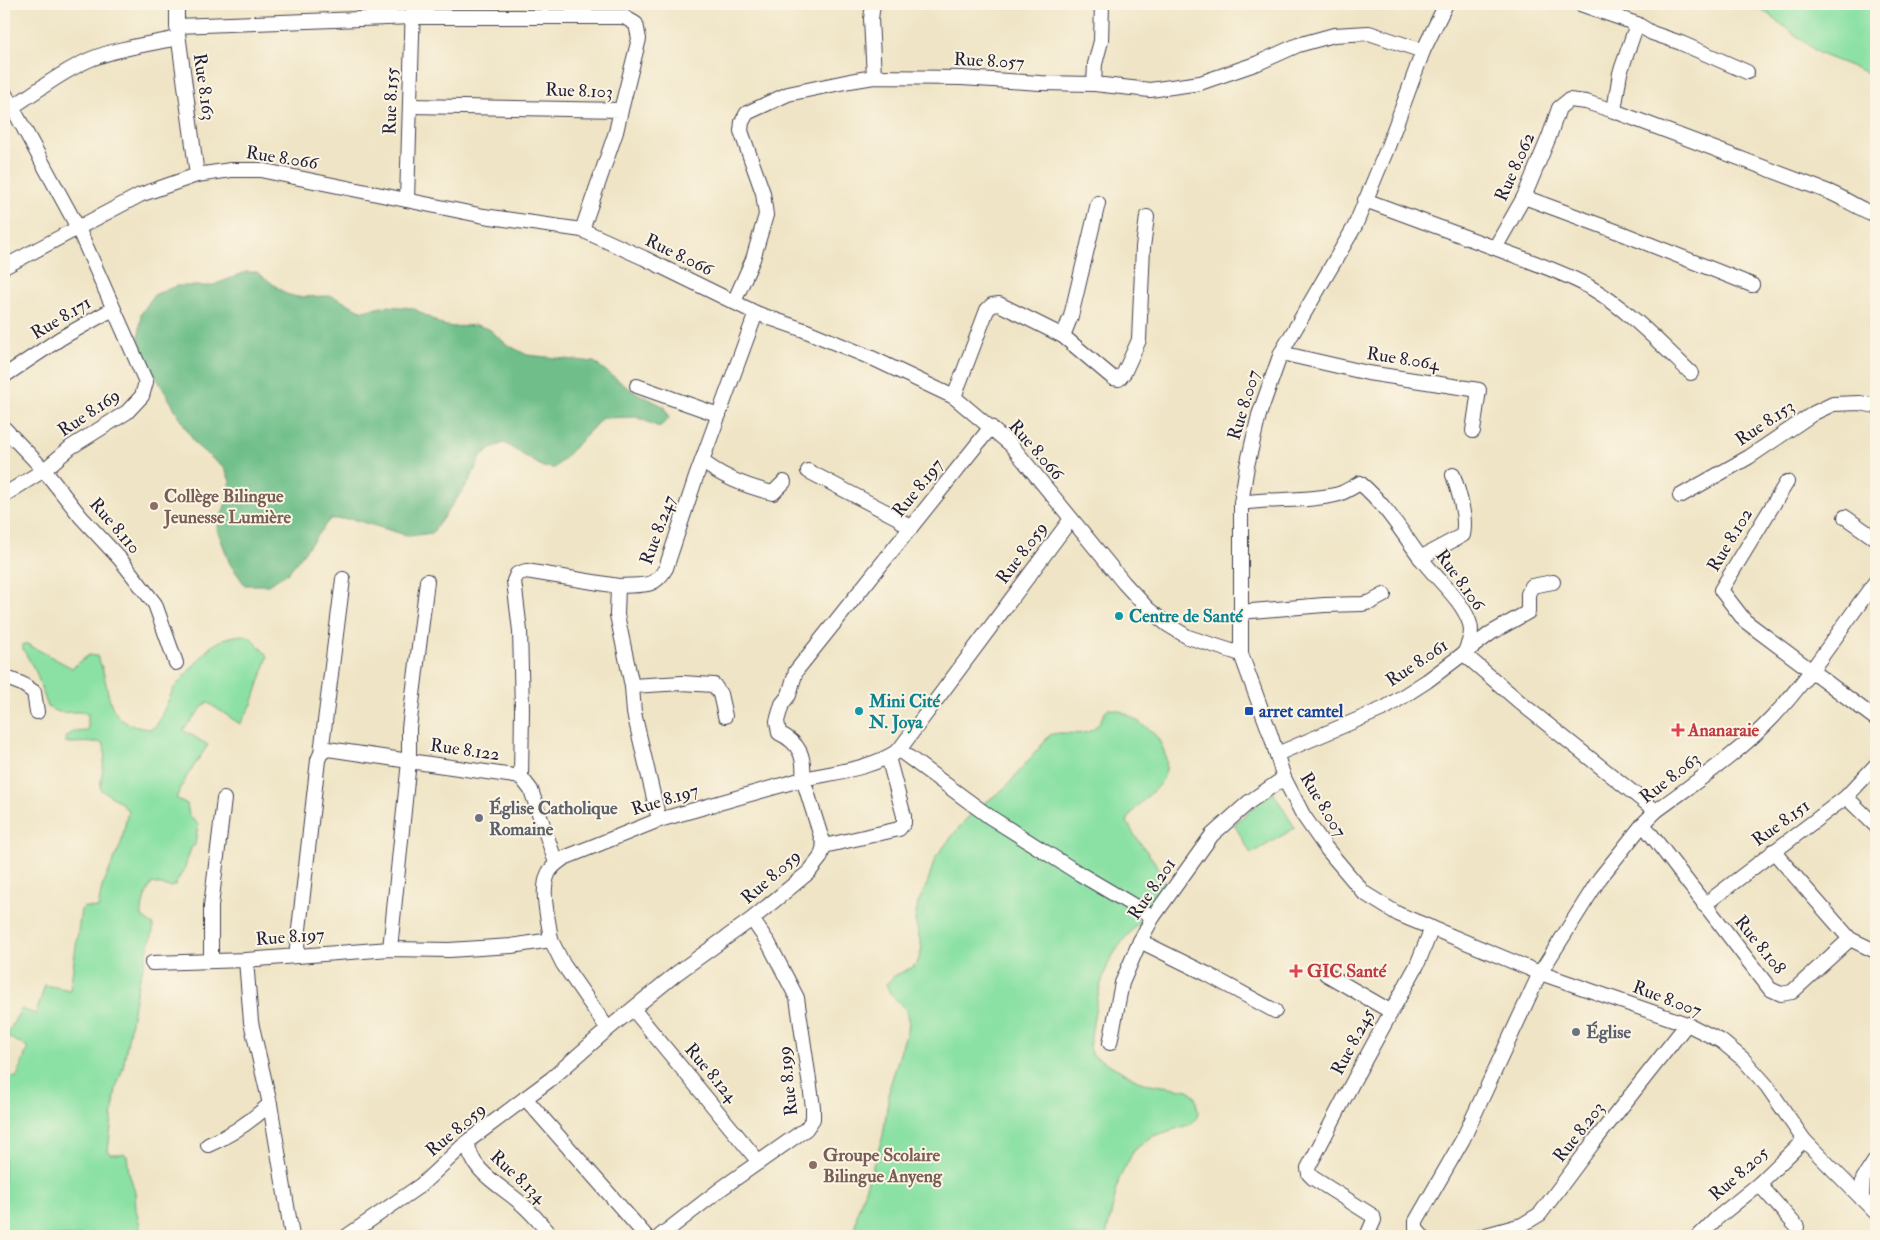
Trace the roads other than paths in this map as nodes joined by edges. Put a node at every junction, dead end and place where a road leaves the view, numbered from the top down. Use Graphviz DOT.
graph roads {
  1 [pos="177,4"];
  2 [pos="873,4"];
  3 [pos="1102,4"];
  4 [pos="1446,4"];
  5 [pos="1580,4"];
  6 [pos="413,10"];
  7 [pos="1636,24"];
  8 [pos="177,32"];
  9 [pos="1423,51"];
  10 [pos="1747,72"];
  11 [pos="874,78"];
  12 [pos="1094,84"];
  13 [pos="4,92"];
  14 [pos="410,106"];
  15 [pos="11,108"];
  16 [pos="620,110"];
  17 [pos="1614,111"];
  18 [pos="197,175"];
  19 [pos="1524,197"];
  20 [pos="406,200"];
  21 [pos="1365,200"];
  22 [pos="1098,202"];
  23 [pos="1876,214"];
  24 [pos="1147,217"];
  25 [pos="78,228"];
  26 [pos="582,230"];
  27 [pos="1495,248"];
  28 [pos="4,267"];
  29 [pos="1752,285"];
  30 [pos="734,302"];
  31 [pos="113,309"];
  32 [pos="756,313"];
  33 [pos="1063,336"];
  34 [pos="1280,353"];
  35 [pos="1691,372"];
  36 [pos="4,376"];
  37 [pos="637,386"];
  38 [pos="954,397"];
  39 [pos="1876,406"];
  40 [pos="719,415"];
  41 [pos="991,426"];
  42 [pos="4,428"];
  43 [pos="1473,430"];
  44 [pos="702,461"];
  45 [pos="44,470"];
  46 [pos="808,471"];
  47 [pos="1453,475"];
  48 [pos="784,482"];
  49 [pos="1787,482"];
  50 [pos="4,495"];
  51 [pos="1680,496"];
  52 [pos="1241,503"];
  53 [pos="1845,517"];
  54 [pos="1071,519"];
  55 [pos="910,529"];
  56 [pos="1876,539"];
  57 [pos="1420,558"];
  58 [pos="343,579"];
  59 [pos="427,581"];
  60 [pos="1553,582"];
  61 [pos="1876,582"];
  62 [pos="618,586"];
  63 [pos="1384,595"];
  64 [pos="1240,612"];
  65 [pos="1241,654"];
  66 [pos="1464,654"];
  67 [pos="176,663"];
  68 [pos="1810,671"];
  69 [pos="4,677"];
  70 [pos="632,686"];
  71 [pos="37,712"];
  72 [pos="725,716"];
  73 [pos="1876,719"];
  74 [pos="321,752"];
  75 [pos="893,754"];
  76 [pos="1277,754"];
  77 [pos="409,760"];
  78 [pos="1876,765"];
  79 [pos="521,777"];
  80 [pos="803,778"];
  81 [pos="1284,778"];
  82 [pos="1846,797"];
  83 [pos="224,800"];
  84 [pos="1656,811"];
  85 [pos="659,820"];
  86 [pos="1643,824"];
  87 [pos="1876,826"];
  88 [pos="824,846"];
  89 [pos="1773,851"];
  90 [pos="556,863"];
  91 [pos="1704,905"];
  92 [pos="1153,917"];
  93 [pos="752,919"];
  94 [pos="1432,928"];
  95 [pos="551,940"];
  96 [pos="1850,940"];
  97 [pos="1140,941"];
  98 [pos="390,948"];
  99 [pos="1874,950"];
  100 [pos="296,956"];
  101 [pos="211,960"];
  102 [pos="246,960"];
  103 [pos="152,963"];
  104 [pos="1540,973"];
  105 [pos="1326,974"];
  106 [pos="633,1009"];
  107 [pos="1275,1011"];
  108 [pos="1390,1011"];
  109 [pos="1687,1024"];
  110 [pos="608,1028"];
  111 [pos="1110,1043"];
  112 [pos="525,1098"];
  113 [pos="270,1104"];
  114 [pos="1804,1140"];
  115 [pos="468,1141"];
  116 [pos="208,1145"];
  117 [pos="1876,1159"];
  118 [pos="760,1162"];
  119 [pos="1759,1184"];
  120 [pos="1862,1199"];
  121 [pos="1876,1213"];
  122 [pos="1796,1227"];
  123 [pos="292,1236"];
  124 [pos="347,1236"];
  125 [pos="552,1236"];
  126 [pos="646,1236"];
  127 [pos="660,1236"];
  128 [pos="1367,1236"];
  129 [pos="1422,1236"];
  130 [pos="1482,1236"];
  131 [pos="1699,1236"];
  1 -- 8 [label="street, Rue 8.163"];
  2 -- 11 [label="street"];
  3 -- 12 [label="street"];
  4 -- 9 [label="street, Rue 8.007"];
  5 -- 7 [label="street"];
  6 -- 8 [label="street"];
  6 -- 14 [label="street, Rue 8.155"];
  6 -- 16 [label="street"];
  7 -- 10 [label="street"];
  7 -- 17 [label="street"];
  8 -- 15 [label="street"];
  8 -- 18 [label="street, Rue 8.163"];
  9 -- 12 [label="street, Rue 8.057"];
  9 -- 21 [label="street, Rue 8.007"];
  11 -- 12 [label="street, Rue 8.057"];
  11 -- 30 [label="street, Rue 8.057"];
  13 -- 15 [label="street"];
  14 -- 16 [label="street, Rue 8.103"];
  14 -- 20 [label="street, Rue 8.155"];
  15 -- 25 [label="street"];
  16 -- 26 [label="street, Rue 8.103"];
  17 -- 19 [label="street, Rue 8.062"];
  17 -- 23 [label="street"];
  18 -- 20 [label="street, Rue 8.066"];
  18 -- 25 [label="street, Rue 8.066"];
  19 -- 27 [label="street, Rue 8.062"];
  19 -- 29 [label="street"];
  20 -- 26 [label="street, Rue 8.066"];
  21 -- 27 [label="street"];
  21 -- 34 [label="street, Rue 8.007"];
  22 -- 33 [label="street"];
  24 -- 33 [label="street"];
  25 -- 28 [label="street, Rue 8.066"];
  25 -- 31 [label="street, Rue 8.169"];
  26 -- 30 [label="street, Rue 8.066"];
  27 -- 35 [label="street"];
  30 -- 32 [label="street, Rue 8.066"];
  31 -- 36 [label="street, Rue 8.171"];
  31 -- 45 [label="street, Rue 8.169"];
  32 -- 38 [label="street, Rue 8.066"];
  32 -- 40 [label="street, Rue 8.247"];
  33 -- 38 [label="street"];
  34 -- 43 [label="street, Rue 8.064"];
  34 -- 52 [label="street, Rue 8.007"];
  37 -- 40 [label="street"];
  38 -- 41 [label="street, Rue 8.066"];
  39 -- 51 [label="street, Rue 8.153"];
  40 -- 44 [label="street, Rue 8.247"];
  41 -- 54 [label="street, Rue 8.066"];
  41 -- 55 [label="street, Rue 8.197"];
  42 -- 45 [label="street, Rue 8.110"];
  44 -- 48 [label="street"];
  44 -- 62 [label="street, Rue 8.247"];
  45 -- 50 [label="street, Rue 8.169"];
  45 -- 67 [label="street, Rue 8.110"];
  46 -- 55 [label="street"];
  47 -- 57 [label="street"];
  49 -- 68 [label="street, Rue 8.102"];
  52 -- 57 [label="street, Rue 8.106"];
  52 -- 64 [label="street, Rue 8.007"];
  53 -- 56 [label="street"];
  54 -- 65 [label="street, Rue 8.066"];
  54 -- 75 [label="street, Rue 8.059"];
  55 -- 80 [label="street, Rue 8.197"];
  57 -- 66 [label="street, Rue 8.106"];
  58 -- 74 [label="street"];
  59 -- 77 [label="street"];
  60 -- 66 [label="street, Rue 8.061"];
  61 -- 68 [label="street, Rue 8.063"];
  62 -- 70 [label="street"];
  62 -- 79 [label="street, Rue 8.247"];
  63 -- 64 [label="street"];
  64 -- 65 [label="street, Rue 8.007"];
  65 -- 76 [label="street, Rue 8.007"];
  66 -- 76 [label="street, Rue 8.061"];
  66 -- 84 [label="street"];
  68 -- 73 [label="street"];
  68 -- 84 [label="street, Rue 8.063"];
  69 -- 71 [label="street"];
  70 -- 72 [label="street"];
  70 -- 85 [label="street"];
  74 -- 77 [label="street"];
  74 -- 100 [label="street"];
  75 -- 80 [label="street"];
  75 -- 88 [label="street"];
  75 -- 92 [label="street"];
  76 -- 81 [label="street, Rue 8.007"];
  77 -- 79 [label="street, Rue 8.122"];
  77 -- 98 [label="street, Rue 8.122"];
  78 -- 82 [label="street, Rue 8.151"];
  79 -- 90 [label="street, Rue 8.122"];
  80 -- 85 [label="street, Rue 8.197"];
  80 -- 88 [label="street, Rue 8.059"];
  81 -- 92 [label="street, Rue 8.201"];
  81 -- 94 [label="street, Rue 8.007"];
  82 -- 87 [label="street"];
  82 -- 89 [label="street, Rue 8.151"];
  83 -- 101 [label="street"];
  84 -- 86 [label="street, Rue 8.063"];
  85 -- 90 [label="street, Rue 8.197"];
  86 -- 91 [label="street, Rue 8.108"];
  86 -- 104 [label="street, Rue 8.063"];
  88 -- 93 [label="street, Rue 8.059"];
  89 -- 91 [label="street, Rue 8.151"];
  89 -- 96 [label="street"];
  90 -- 95 [label="street"];
  91 -- 96 [label="street, Rue 8.108"];
  92 -- 97 [label="street, Rue 8.201"];
  93 -- 106 [label="street, Rue 8.059"];
  93 -- 118 [label="street, Rue 8.199"];
  94 -- 104 [label="street, Rue 8.007"];
  94 -- 108 [label="street, Rue 8.245"];
  95 -- 98 [label="street, Rue 8.197"];
  95 -- 110 [label="street"];
  96 -- 99 [label="street"];
  97 -- 107 [label="street, Rue 8.201"];
  97 -- 111 [label="street"];
  98 -- 100 [label="street, Rue 8.197"];
  100 -- 102 [label="street, Rue 8.197"];
  101 -- 102 [label="street, Rue 8.197"];
  101 -- 103 [label="street, Rue 8.197"];
  102 -- 113 [label="street"];
  104 -- 109 [label="street, Rue 8.007"];
  104 -- 129 [label="street"];
  105 -- 108 [label="street"];
  106 -- 110 [label="street, Rue 8.059"];
  106 -- 118 [label="street, Rue 8.124"];
  108 -- 128 [label="street, Rue 8.245"];
  109 -- 114 [label="street, Rue 8.007"];
  109 -- 130 [label="street, Rue 8.203"];
  110 -- 112 [label="street, Rue 8.059"];
  112 -- 115 [label="street, Rue 8.059"];
  112 -- 126 [label="street"];
  113 -- 116 [label="street"];
  113 -- 123 [label="street"];
  114 -- 119 [label="street, Rue 8.205"];
  114 -- 120 [label="street, Rue 8.007"];
  115 -- 124 [label="street, Rue 8.059"];
  115 -- 125 [label="street, Rue 8.134"];
  117 -- 120 [label="street"];
  118 -- 127 [label="street, Rue 8.199"];
  119 -- 122 [label="street"];
  119 -- 131 [label="street, Rue 8.205"];
  120 -- 121 [label="street, Rue 8.007"];
}
